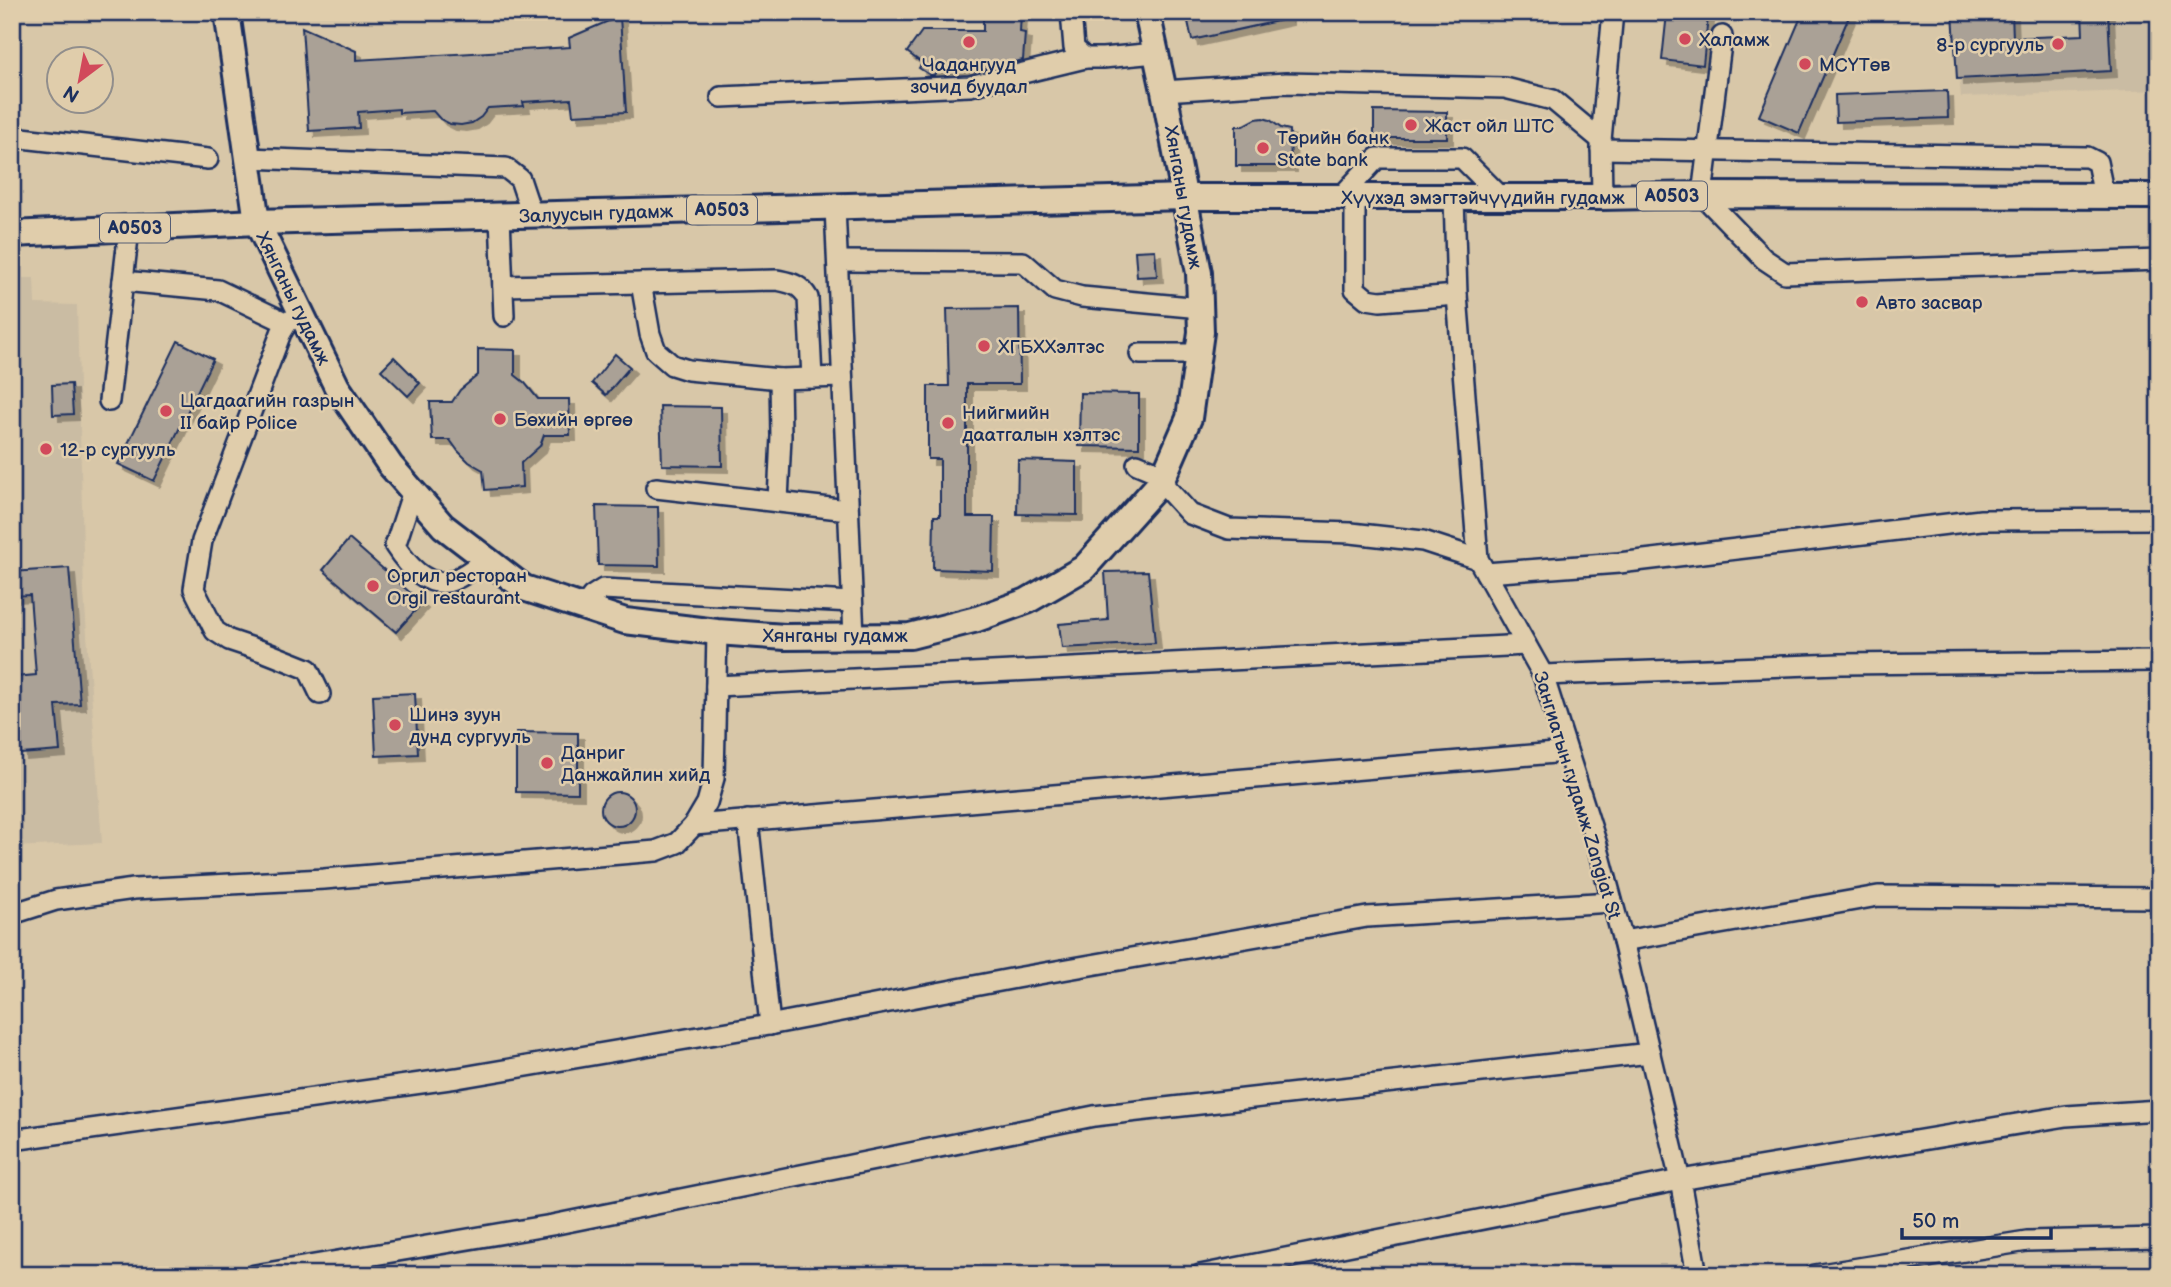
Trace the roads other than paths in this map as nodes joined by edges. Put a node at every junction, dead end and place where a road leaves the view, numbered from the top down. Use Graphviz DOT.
graph roads {
  1 [pos="227,12"];
  2 [pos="1071,12"];
  3 [pos="1147,12"];
  4 [pos="1613,12"];
  5 [pos="1722,36"];
  6 [pos="1156,52"];
  7 [pos="1085,58"];
  8 [pos="1164,91"];
  9 [pos="722,97"];
  10 [pos="12,138"];
  11 [pos="1601,144"];
  12 [pos="1707,152"];
  13 [pos="248,158"];
  14 [pos="208,159"];
  15 [pos="1702,195"];
  16 [pos="1500,196"];
  17 [pos="2104,196"];
  18 [pos="2159,196"];
  19 [pos="1186,197"];
  20 [pos="1348,197"];
  21 [pos="1454,197"];
  22 [pos="1602,197"];
  23 [pos="835,207"];
  24 [pos="533,215"];
  25 [pos="500,216"];
  26 [pos="257,222"];
  27 [pos="129,229"];
  28 [pos="12,234"];
  29 [pos="2159,260"];
  30 [pos="838,261"];
  31 [pos="123,281"];
  32 [pos="641,283"];
  33 [pos="503,286"];
  34 [pos="1457,295"];
  35 [pos="1200,307"];
  36 [pos="504,316"];
  37 [pos="294,318"];
  38 [pos="1140,354"];
  39 [pos="1198,354"];
  40 [pos="842,377"];
  41 [pos="812,378"];
  42 [pos="780,379"];
  43 [pos="109,401"];
  44 [pos="1137,464"];
  45 [pos="1162,478"];
  46 [pos="656,488"];
  47 [pos="413,491"];
  48 [pos="778,501"];
  49 [pos="848,509"];
  50 [pos="2159,519"];
  51 [pos="1480,558"];
  52 [pos="487,560"];
  53 [pos="852,602"];
  54 [pos="583,608"];
  55 [pos="717,632"];
  56 [pos="854,636"];
  57 [pos="1526,645"];
  58 [pos="2159,661"];
  59 [pos="1543,675"];
  60 [pos="716,686"];
  61 [pos="320,694"];
  62 [pos="1567,752"];
  63 [pos="748,820"];
  64 [pos="694,825"];
  65 [pos="2159,898"];
  66 [pos="1612,902"];
  67 [pos="12,914"];
  68 [pos="1623,942"];
  69 [pos="770,1025"];
  70 [pos="1650,1053"];
  71 [pos="2159,1110"];
  72 [pos="12,1140"];
  73 [pos="1680,1180"];
  74 [pos="2159,1238"];
  75 [pos="256,1275"];
  76 [pos="1200,1275"];
  77 [pos="1697,1275"];
  78 [pos="1815,1275"];
  1 -- 13 [label="main road, Хянганы гудамж"];
  2 -- 7 [label="street"];
  3 -- 6 [label="main road, Хянганы гудамж"];
  4 -- 11 [label="street"];
  5 -- 12 [label="street"];
  6 -- 7 [label="street"];
  6 -- 8 [label="main road, Хянганы гудамж"];
  7 -- 9 [label="street"];
  8 -- 11 [label="street"];
  8 -- 19 [label="main road, Хянганы гудамж"];
  10 -- 14 [label="street"];
  11 -- 12 [label="street"];
  11 -- 22 [label="street"];
  12 -- 15 [label="street"];
  12 -- 17 [label="street"];
  13 -- 24 [label="street"];
  13 -- 26 [label="main road, Хянганы гудамж"];
  15 -- 17 [label="main road, Хүүхэд эмэгтэйчүүдийн гудамж / A0503"];
  15 -- 22 [label="main road, Хүүхэд эмэгтэйчүүдийн гудамж / A0503"];
  15 -- 29 [label="street"];
  16 -- 20 [label="street"];
  16 -- 21 [label="main road, Хүүхэд эмэгтэйчүүдийн гудамж / A0503"];
  16 -- 22 [label="main road, Хүүхэд эмэгтэйчүүдийн гудамж / A0503"];
  17 -- 18 [label="main road, Хүүхэд эмэгтэйчүүдийн гудамж / A0503"];
  19 -- 20 [label="main road, Хүүхэд эмэгтэйчүүдийн гудамж / A0503"];
  19 -- 23 [label="main road, Залуусын гудамж / A0503"];
  19 -- 35 [label="main road, Хянганы гудамж"];
  20 -- 21 [label="main road, Хүүхэд эмэгтэйчүүдийн гудамж / A0503"];
  20 -- 34 [label="street"];
  21 -- 34 [label="street, Зангиатын гудамж Zangiat St"];
  23 -- 24 [label="main road, Залуусын гудамж / A0503"];
  23 -- 30 [label="street"];
  24 -- 25 [label="main road, Залуусын гудамж / A0503"];
  25 -- 26 [label="main road, Залуусын гудамж / A0503"];
  25 -- 33 [label="street"];
  26 -- 27 [label="main road, A0503"];
  26 -- 37 [label="main road, Хянганы гудамж"];
  27 -- 28 [label="main road, A0503"];
  27 -- 31 [label="street"];
  30 -- 35 [label="street"];
  30 -- 40 [label="street"];
  31 -- 37 [label="street"];
  31 -- 43 [label="street"];
  32 -- 33 [label="street"];
  32 -- 41 [label="street"];
  32 -- 42 [label="street"];
  33 -- 36 [label="street"];
  34 -- 51 [label="street, Зангиатын гудамж Zangiat St"];
  35 -- 39 [label="main road, Хянганы гудамж"];
  37 -- 47 [label="main road, Хянганы гудамж"];
  37 -- 61 [label="street"];
  38 -- 39 [label="street"];
  39 -- 45 [label="main road, Хянганы гудамж"];
  40 -- 41 [label="street"];
  40 -- 49 [label="street"];
  41 -- 42 [label="street"];
  42 -- 48 [label="street"];
  44 -- 45 [label="street"];
  45 -- 51 [label="street"];
  45 -- 56 [label="main road, Хянганы гудамж"];
  46 -- 48 [label="street"];
  47 -- 52 [label="main road, Хянганы гудамж"];
  47 -- 52 [label="street"];
  48 -- 49 [label="street"];
  49 -- 53 [label="street"];
  50 -- 51 [label="street"];
  51 -- 57 [label="street, Зангиатын гудамж Zangiat St"];
  52 -- 54 [label="main road, Хянганы гудамж"];
  53 -- 54 [label="street"];
  53 -- 56 [label="street"];
  54 -- 55 [label="main road, Хянганы гудамж"];
  55 -- 56 [label="main road, Хянганы гудамж"];
  55 -- 60 [label="street"];
  57 -- 59 [label="street, Зангиатын гудамж Zangiat St"];
  57 -- 60 [label="street"];
  58 -- 59 [label="street"];
  59 -- 62 [label="street, Зангиатын гудамж Zangiat St"];
  60 -- 64 [label="street"];
  62 -- 63 [label="street"];
  62 -- 66 [label="street, Зангиатын гудамж Zangiat St"];
  63 -- 64 [label="street"];
  63 -- 69 [label="street"];
  64 -- 67 [label="street"];
  65 -- 68 [label="street"];
  66 -- 68 [label="street, Зангиатын гудамж Zangiat St"];
  66 -- 69 [label="street"];
  68 -- 70 [label="street, Зангиатын гудамж Zangiat St"];
  69 -- 72 [label="street"];
  70 -- 73 [label="street, Зангиатын гудамж Zangiat St"];
  70 -- 75 [label="street"];
  71 -- 73 [label="street"];
  73 -- 76 [label="street"];
  73 -- 77 [label="street, Зангиатын гудамж Zangiat St"];
  74 -- 78 [label="street"];
}
